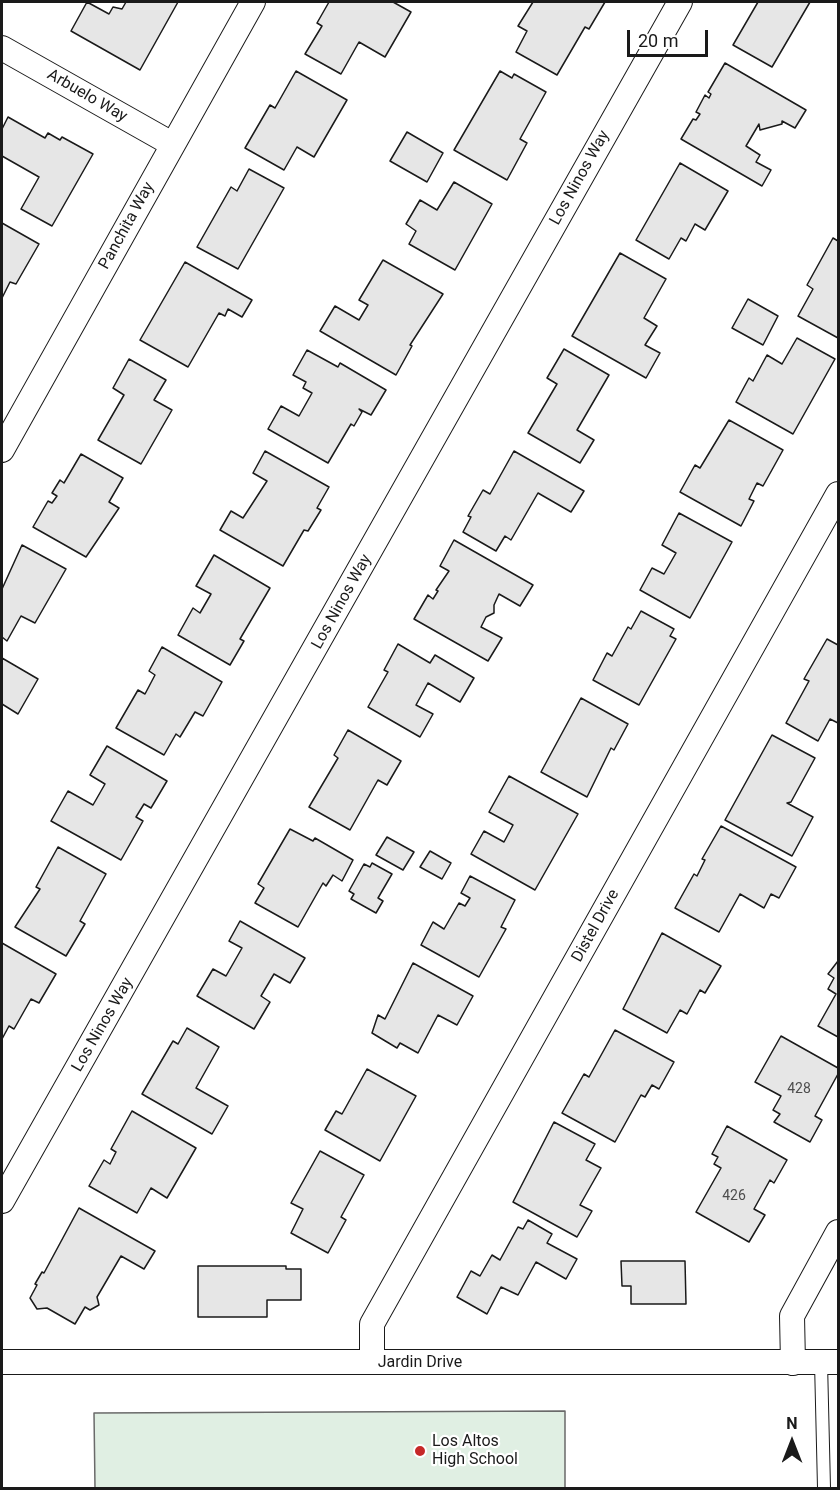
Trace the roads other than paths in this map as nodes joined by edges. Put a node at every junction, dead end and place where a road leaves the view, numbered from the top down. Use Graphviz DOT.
graph roads {
  1 [pos="253,2"];
  2 [pos="680,2"];
  3 [pos="2,48"];
  4 [pos="172,144"];
  5 [pos="2,450"];
  6 [pos="838,494"];
  7 [pos="2,1201"];
  8 [pos="838,1232"];
  9 [pos="2,1362"];
  10 [pos="372,1362"];
  11 [pos="830,1362"];
  12 [pos="792,1363"];
  13 [pos="824,1488"];
  1 -- 4 [label="street, Panchita Way"];
  2 -- 7 [label="street, Los Ninos Way"];
  3 -- 4 [label="street, Arbuelo Way"];
  4 -- 5 [label="street, Panchita Way"];
  6 -- 10 [label="street, Distel Drive"];
  8 -- 12 [label="street"];
  9 -- 10 [label="street, Jardin Drive"];
  10 -- 12 [label="street, Jardin Drive"];
  11 -- 12 [label="street, Jardin Drive"];
  11 -- 13 [label="lane"];
}
